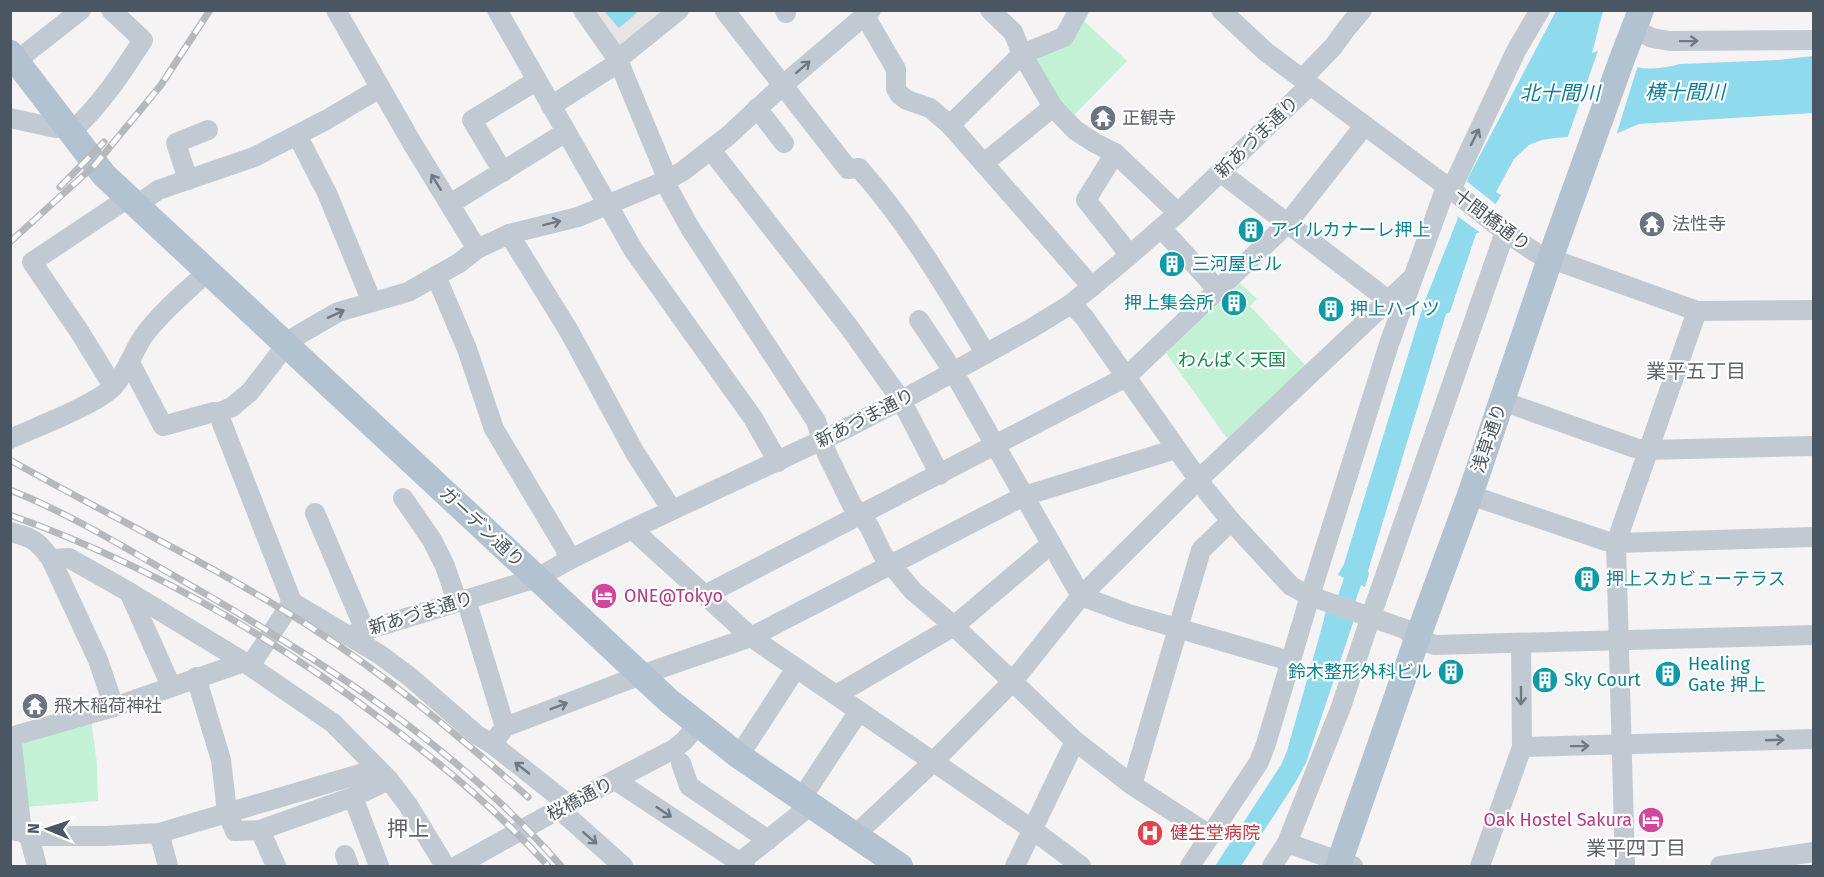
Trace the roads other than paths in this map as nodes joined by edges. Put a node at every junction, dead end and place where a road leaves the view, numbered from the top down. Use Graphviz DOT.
graph roads {
  1 [pos="81,10"];
  2 [pos="111,10"];
  3 [pos="336,10"];
  4 [pos="497,10"];
  5 [pos="583,10"];
  6 [pos="679,10"];
  7 [pos="990,10"];
  8 [pos="1080,10"];
  9 [pos="1221,10"];
  10 [pos="1362,10"];
  11 [pos="1540,10"];
  12 [pos="725,11"];
  13 [pos="867,13"];
  14 [pos="1637,19"];
  15 [pos="1814,40"];
  16 [pos="1022,54"];
  17 [pos="12,60"];
  18 [pos="618,60"];
  19 [pos="536,81"];
  20 [pos="1306,82"];
  21 [pos="782,86"];
  22 [pos="380,88"];
  23 [pos="551,106"];
  24 [pos="758,108"];
  25 [pos="1053,108"];
  26 [pos="10,118"];
  27 [pos="950,125"];
  28 [pos="1364,126"];
  29 [pos="67,127"];
  30 [pos="208,130"];
  31 [pos="566,132"];
  32 [pos="297,135"];
  33 [pos="784,144"];
  34 [pos="711,150"];
  35 [pos="1116,153"];
  36 [pos="984,163"];
  37 [pos="503,172"];
  38 [pos="1220,172"];
  39 [pos="188,180"];
  40 [pos="667,180"];
  41 [pos="1452,190"];
  42 [pos="132,202"];
  43 [pos="450,204"];
  44 [pos="608,205"];
  45 [pos="1178,213"];
  46 [pos="1287,224"];
  47 [pos="1161,228"];
  48 [pos="1500,228"];
  49 [pos="509,234"];
  50 [pos="477,249"];
  51 [pos="1130,255"];
  52 [pos="1550,260"];
  53 [pos="207,272"];
  54 [pos="436,276"];
  55 [pos="1414,276"];
  56 [pos="1092,287"];
  57 [pos="1218,290"];
  58 [pos="1388,300"];
  59 [pos="372,302"];
  60 [pos="1071,304"];
  61 [pos="1814,310"];
  62 [pos="1697,311"];
  63 [pos="919,320"];
  64 [pos="286,345"];
  65 [pos="987,354"];
  66 [pos="130,363"];
  67 [pos="953,371"];
  68 [pos="1126,377"];
  69 [pos="113,386"];
  70 [pos="902,400"];
  71 [pos="1502,401"];
  72 [pos="218,413"];
  73 [pos="10,439"];
  74 [pos="822,440"];
  75 [pos="995,445"];
  76 [pos="1814,446"];
  77 [pos="1176,449"];
  78 [pos="1647,450"];
  79 [pos="778,462"];
  80 [pos="940,475"];
  81 [pos="1198,480"];
  82 [pos="1470,495"];
  83 [pos="1024,496"];
  84 [pos="403,498"];
  85 [pos="672,510"];
  86 [pos="315,513"];
  87 [pos="861,516"];
  88 [pos="1231,521"];
  89 [pos="632,529"];
  90 [pos="10,532"];
  91 [pos="1814,537"];
  92 [pos="1616,543"];
  93 [pos="1051,544"];
  94 [pos="51,559"];
  95 [pos="569,560"];
  96 [pos="891,564"];
  97 [pos="537,578"];
  98 [pos="129,592"];
  99 [pos="705,595"];
  100 [pos="1081,596"];
  101 [pos="1315,598"];
  102 [pos="461,600"];
  103 [pos="292,602"];
  104 [pos="1366,615"];
  105 [pos="954,626"];
  106 [pos="1179,628"];
  107 [pos="357,633"];
  108 [pos="1814,635"];
  109 [pos="751,637"];
  110 [pos="1417,639"];
  111 [pos="1620,642"];
  112 [pos="1521,644"];
  113 [pos="1290,661"];
  114 [pos="247,664"];
  115 [pos="796,668"];
  116 [pos="641,675"];
  117 [pos="196,677"];
  118 [pos="1013,681"];
  119 [pos="171,686"];
  120 [pos="836,695"];
  121 [pos="114,707"];
  122 [pos="859,711"];
  123 [pos="698,725"];
  124 [pos="505,727"];
  125 [pos="11,737"];
  126 [pos="1814,739"];
  127 [pos="1075,741"];
  128 [pos="492,744"];
  129 [pos="1621,745"];
  130 [pos="1522,747"];
  131 [pos="739,756"];
  132 [pos="933,762"];
  133 [pos="681,763"];
  134 [pos="383,774"];
  135 [pos="615,780"];
  136 [pos="1132,785"];
  137 [pos="353,798"];
  138 [pos="806,802"];
  139 [pos="563,807"];
  140 [pos="227,812"];
  141 [pos="260,830"];
  142 [pos="1033,830"];
  143 [pos="21,832"];
  144 [pos="159,833"];
  145 [pos="854,836"];
  146 [pos="1211,836"];
  147 [pos="768,840"];
  148 [pos="1287,843"];
  149 [pos="1814,852"];
  150 [pos="740,865"];
  151 [pos="1343,865"];
  152 [pos="38,867"];
  153 [pos="168,867"];
  154 [pos="276,867"];
  155 [pos="380,867"];
  156 [pos="445,867"];
  157 [pos="457,867"];
  158 [pos="623,867"];
  159 [pos="900,867"];
  160 [pos="1015,867"];
  161 [pos="1081,867"];
  162 [pos="1191,867"];
  163 [pos="1272,867"];
  164 [pos="1480,867"];
  165 [pos="1625,867"];
  166 [pos="1720,867"];
  1 -- 17 [label="street"];
  2 -- 29 [label="street"];
  3 -- 22 [label="street"];
  4 -- 19 [label="street"];
  5 -- 18 [label="street"];
  6 -- 18 [label="street"];
  7 -- 16 [label="street"];
  8 -- 16 [label="street"];
  9 -- 20 [label="street, 十間橋通り"];
  10 -- 20 [label="street, 新あづま通り"];
  41 -- 11 [label="street, one-way"];
  12 -- 21 [label="street"];
  21 -- 13 [label="street, one-way"];
  13 -- 27 [label="street"];
  14 -- 15 [label="street, one-way"];
  14 -- 52 [label="main road, 浅草通り"];
  16 -- 25 [label="street"];
  16 -- 27 [label="street"];
  17 -- 29 [label="main road, ガーデン通り"];
  18 -- 23 [label="street"];
  18 -- 40 [label="street"];
  19 -- 23 [label="street"];
  19 -- 37 [label="street"];
  20 -- 28 [label="street, 十間橋通り"];
  20 -- 38 [label="street, 新あづま通り"];
  21 -- 24 [label="street"];
  21 -- 65 [label="street"];
  22 -- 32 [label="street"];
  43 -- 22 [label="street, one-way"];
  23 -- 31 [label="street"];
  24 -- 33 [label="street"];
  24 -- 34 [label="street"];
  25 -- 35 [label="street"];
  25 -- 36 [label="street"];
  26 -- 29 [label="street"];
  27 -- 36 [label="street"];
  28 -- 41 [label="street, 十間橋通り"];
  28 -- 46 [label="street"];
  29 -- 42 [label="main road, ガーデン通り"];
  30 -- 39 [label="street"];
  31 -- 37 [label="street"];
  31 -- 44 [label="street"];
  32 -- 39 [label="street"];
  32 -- 59 [label="street"];
  34 -- 40 [label="street"];
  34 -- 70 [label="street"];
  35 -- 45 [label="street"];
  35 -- 51 [label="street"];
  36 -- 56 [label="street"];
  37 -- 43 [label="street"];
  38 -- 45 [label="street, 新あづま通り"];
  38 -- 46 [label="street"];
  39 -- 42 [label="street"];
  40 -- 44 [label="street"];
  40 -- 74 [label="street"];
  41 -- 48 [label="street, 十間橋通り"];
  41 -- 55 [label="street"];
  42 -- 53 [label="main road, ガーデン通り"];
  42 -- 69 [label="street"];
  43 -- 50 [label="street"];
  49 -- 44 [label="street, one-way"];
  44 -- 79 [label="street"];
  45 -- 47 [label="street, 新あづま通り"];
  46 -- 57 [label="street"];
  46 -- 58 [label="street"];
  47 -- 51 [label="street, 新あづま通り"];
  47 -- 57 [label="street"];
  48 -- 52 [label="street, 十間橋通り"];
  48 -- 104 [label="street"];
  49 -- 50 [label="street"];
  49 -- 85 [label="street"];
  50 -- 54 [label="street"];
  51 -- 56 [label="street, 新あづま通り"];
  52 -- 62 [label="street, 十間橋通り"];
  52 -- 71 [label="main road, 浅草通り"];
  53 -- 64 [label="main road, ガーデン通り"];
  53 -- 66 [label="street"];
  54 -- 59 [label="street"];
  54 -- 95 [label="street"];
  55 -- 58 [label="street"];
  55 -- 101 [label="street"];
  56 -- 60 [label="street, 新あづま通り"];
  57 -- 68 [label="street"];
  58 -- 81 [label="street"];
  64 -- 59 [label="street, one-way"];
  60 -- 65 [label="street, 新あづま通り"];
  60 -- 68 [label="street"];
  61 -- 62 [label="street, 十間橋通り"];
  62 -- 78 [label="street"];
  63 -- 67 [label="street"];
  64 -- 72 [label="street"];
  64 -- 97 [label="main road, ガーデン通り"];
  65 -- 67 [label="street, 新あづま通り"];
  66 -- 69 [label="street"];
  66 -- 72 [label="street"];
  67 -- 70 [label="street, 新あづま通り"];
  67 -- 75 [label="street"];
  68 -- 75 [label="street"];
  68 -- 77 [label="street"];
  69 -- 73 [label="street"];
  70 -- 74 [label="street, 新あづま通り"];
  70 -- 80 [label="street"];
  71 -- 78 [label="street"];
  71 -- 82 [label="main road, 浅草通り"];
  72 -- 103 [label="street"];
  74 -- 79 [label="street, 新あづま通り"];
  74 -- 87 [label="street"];
  75 -- 80 [label="street"];
  75 -- 83 [label="street"];
  76 -- 78 [label="street"];
  77 -- 81 [label="street"];
  77 -- 83 [label="street"];
  78 -- 92 [label="street"];
  79 -- 85 [label="street, 新あづま通り"];
  80 -- 87 [label="street"];
  81 -- 88 [label="street"];
  81 -- 100 [label="street"];
  82 -- 92 [label="street"];
  82 -- 110 [label="main road, 浅草通り"];
  83 -- 93 [label="street"];
  83 -- 96 [label="street"];
  84 -- 102 [label="street"];
  85 -- 89 [label="street, 新あづま通り"];
  86 -- 107 [label="street"];
  87 -- 96 [label="street"];
  87 -- 99 [label="street"];
  88 -- 101 [label="street"];
  88 -- 106 [label="street"];
  89 -- 95 [label="street, 新あづま通り"];
  89 -- 99 [label="street"];
  90 -- 94 [label="street"];
  91 -- 92 [label="street"];
  92 -- 111 [label="street"];
  93 -- 100 [label="street"];
  93 -- 105 [label="street"];
  94 -- 98 [label="street"];
  94 -- 121 [label="street"];
  95 -- 97 [label="street, 新あづま通り"];
  96 -- 105 [label="street"];
  96 -- 109 [label="street"];
  97 -- 102 [label="street, 新あづま通り"];
  97 -- 116 [label="main road, ガーデン通り"];
  98 -- 114 [label="street"];
  98 -- 119 [label="street"];
  99 -- 109 [label="street"];
  100 -- 106 [label="street"];
  100 -- 118 [label="street"];
  101 -- 104 [label="street"];
  101 -- 113 [label="street"];
  102 -- 107 [label="street, 新あづま通り"];
  102 -- 124 [label="street"];
  103 -- 107 [label="street"];
  103 -- 114 [label="street"];
  104 -- 110 [label="street"];
  104 -- 148 [label="street"];
  105 -- 118 [label="street"];
  105 -- 120 [label="street"];
  106 -- 113 [label="street"];
  106 -- 136 [label="street"];
  107 -- 128 [label="street"];
  108 -- 111 [label="street"];
  109 -- 115 [label="street"];
  109 -- 116 [label="street"];
  110 -- 112 [label="street"];
  110 -- 151 [label="main road, 浅草通り"];
  111 -- 112 [label="street"];
  111 -- 129 [label="street"];
  112 -- 130 [label="street, one-way"];
  113 -- 146 [label="street"];
  114 -- 117 [label="street"];
  114 -- 134 [label="street"];
  115 -- 120 [label="street"];
  115 -- 131 [label="street"];
  116 -- 123 [label="main road, ガーデン通り"];
  124 -- 116 [label="street, one-way"];
  117 -- 119 [label="street"];
  117 -- 140 [label="street"];
  118 -- 127 [label="street"];
  118 -- 132 [label="street"];
  119 -- 121 [label="street"];
  120 -- 122 [label="street"];
  121 -- 125 [label="street"];
  122 -- 132 [label="street"];
  122 -- 138 [label="street"];
  123 -- 131 [label="main road, ガーデン通り"];
  123 -- 135 [label="street, 桜橋通り"];
  124 -- 128 [label="street"];
  125 -- 143 [label="street"];
  129 -- 126 [label="street, one-way"];
  127 -- 136 [label="street"];
  127 -- 142 [label="street"];
  139 -- 128 [label="street, one-way"];
  130 -- 129 [label="street, one-way"];
  129 -- 165 [label="street"];
  130 -- 164 [label="street"];
  131 -- 138 [label="main road, ガーデン通り"];
  132 -- 142 [label="street"];
  132 -- 145 [label="street"];
  133 -- 147 [label="street"];
  134 -- 137 [label="street"];
  134 -- 140 [label="street"];
  134 -- 156 [label="street"];
  135 -- 139 [label="street, 桜橋通り"];
  135 -- 150 [label="street, one-way"];
  136 -- 146 [label="street"];
  137 -- 141 [label="street"];
  137 -- 155 [label="street"];
  138 -- 145 [label="main road, ガーデン通り"];
  138 -- 147 [label="street"];
  139 -- 157 [label="street, 桜橋通り"];
  139 -- 158 [label="street, one-way"];
  140 -- 141 [label="street"];
  140 -- 144 [label="street"];
  141 -- 154 [label="street"];
  142 -- 160 [label="street"];
  142 -- 161 [label="street"];
  143 -- 144 [label="street"];
  143 -- 152 [label="street"];
  144 -- 153 [label="street"];
  145 -- 159 [label="main road, ガーデン通り"];
  146 -- 162 [label="street"];
  147 -- 150 [label="street"];
  148 -- 151 [label="street"];
  148 -- 163 [label="street"];
  149 -- 166 [label="street"];
}
